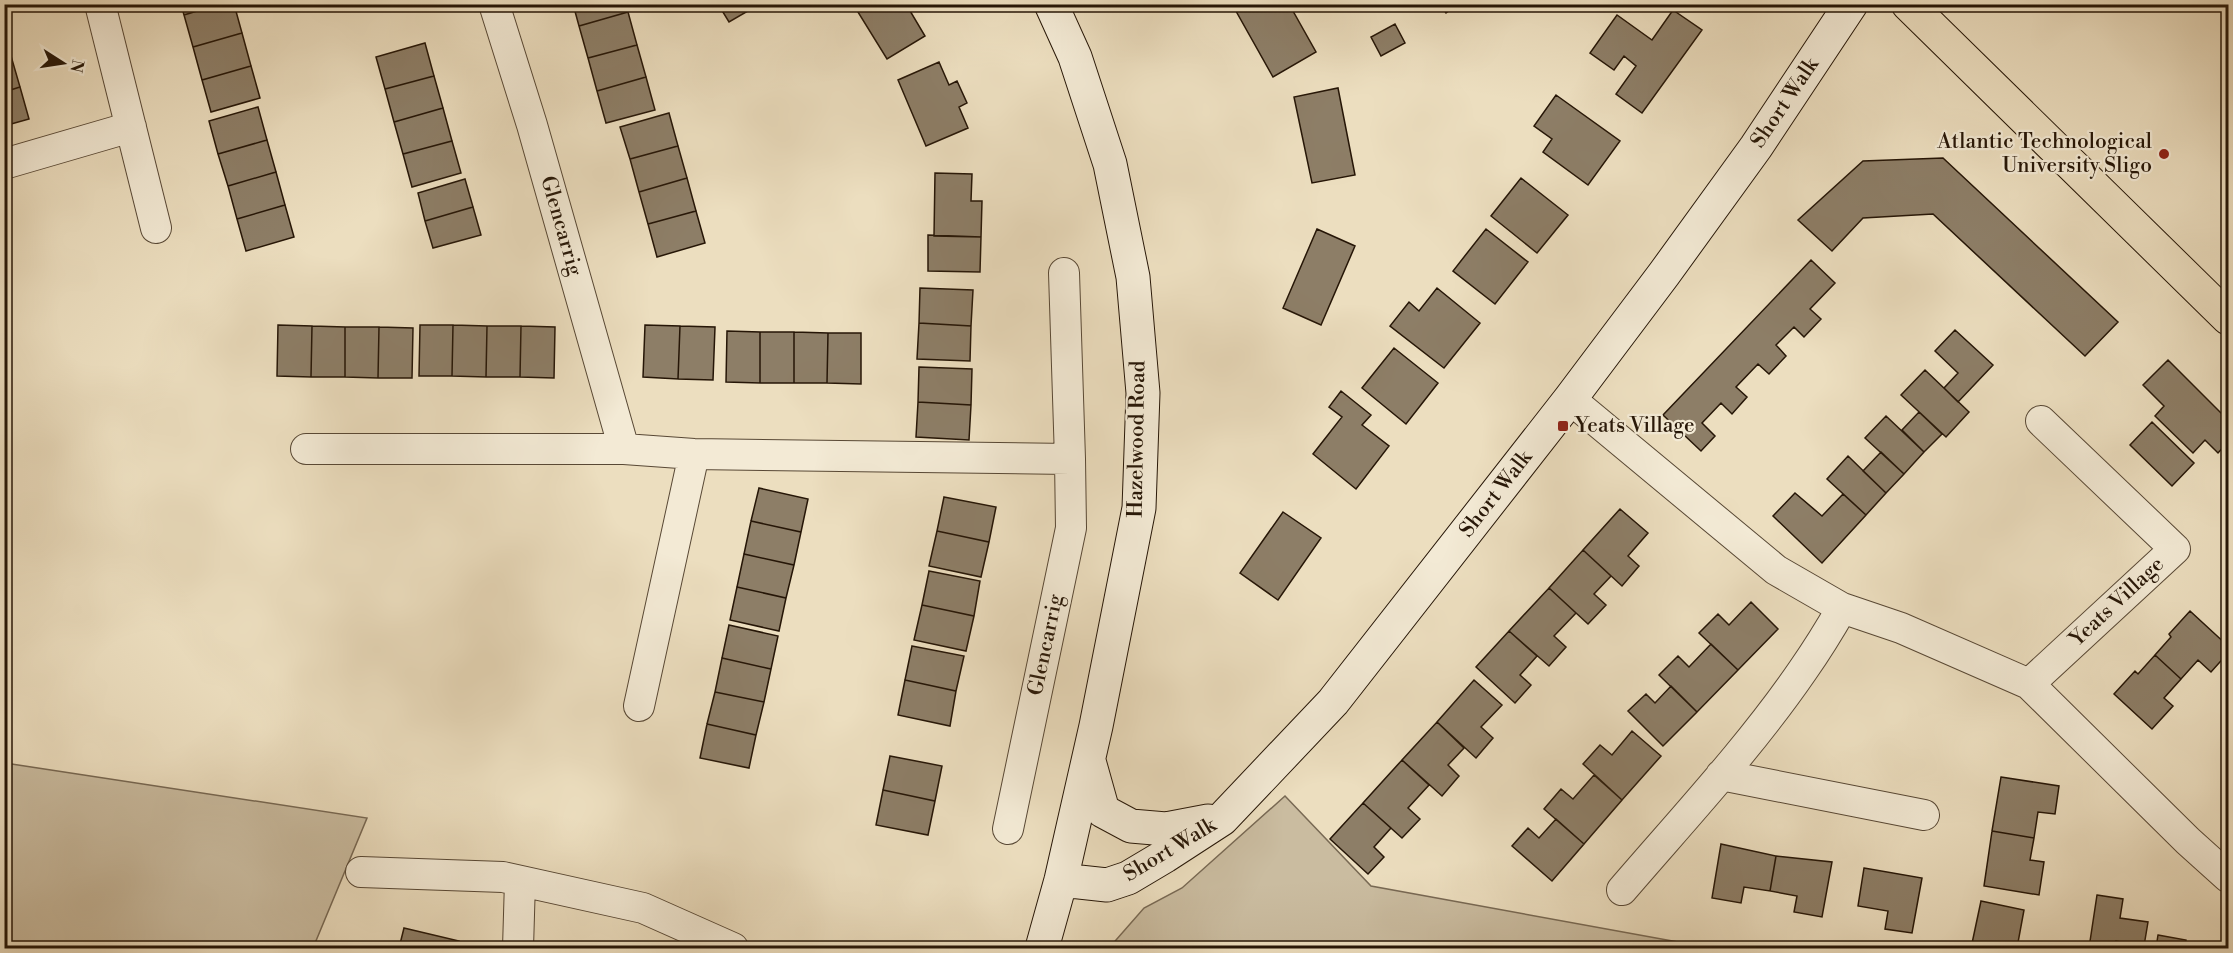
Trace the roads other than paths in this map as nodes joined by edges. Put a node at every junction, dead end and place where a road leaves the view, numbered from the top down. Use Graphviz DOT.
graph roads {
  1 [pos="100,4"];
  2 [pos="494,4"];
  3 [pos="1051,4"];
  4 [pos="1851,4"];
  5 [pos="1908,4"];
  6 [pos="131,127"];
  7 [pos="4,164"];
  8 [pos="156,228"];
  9 [pos="1064,273"];
  10 [pos="2229,318"];
  11 [pos="1570,399"];
  12 [pos="2041,421"];
  13 [pos="624,449"];
  14 [pos="306,450"];
  15 [pos="694,454"];
  16 [pos="1070,459"];
  17 [pos="1842,608"];
  18 [pos="2029,684"];
  19 [pos="639,706"];
  20 [pos="1088,759"];
  21 [pos="1720,775"];
  22 [pos="1924,815"];
  23 [pos="1222,819"];
  24 [pos="1008,830"];
  25 [pos="361,872"];
  26 [pos="2229,878"];
  27 [pos="1061,880"];
  28 [pos="520,881"];
  29 [pos="1622,890"];
  30 [pos="518,948"];
  31 [pos="733,948"];
  32 [pos="1042,948"];
  1 -- 6 [label="street"];
  2 -- 13 [label="street, Glencarrig"];
  3 -- 20 [label="street, Hazelwood Road"];
  4 -- 11 [label="street, Short Walk"];
  5 -- 10 [label="highway"];
  6 -- 7 [label="street"];
  6 -- 8 [label="street"];
  9 -- 16 [label="street, Glencarrig"];
  11 -- 17 [label="street"];
  11 -- 23 [label="street, Short Walk"];
  12 -- 18 [label="street, Yeats Village"];
  13 -- 14 [label="street"];
  13 -- 15 [label="street"];
  15 -- 16 [label="street"];
  15 -- 19 [label="street"];
  16 -- 24 [label="street, Glencarrig"];
  17 -- 18 [label="street"];
  17 -- 21 [label="street"];
  18 -- 26 [label="street"];
  20 -- 23 [label="street"];
  20 -- 27 [label="street, Hazelwood Road"];
  21 -- 22 [label="street"];
  21 -- 29 [label="street"];
  23 -- 27 [label="street, Short Walk"];
  25 -- 28 [label="street"];
  27 -- 32 [label="street, Hazelwood Road"];
  28 -- 30 [label="street"];
  28 -- 31 [label="street"];
}
